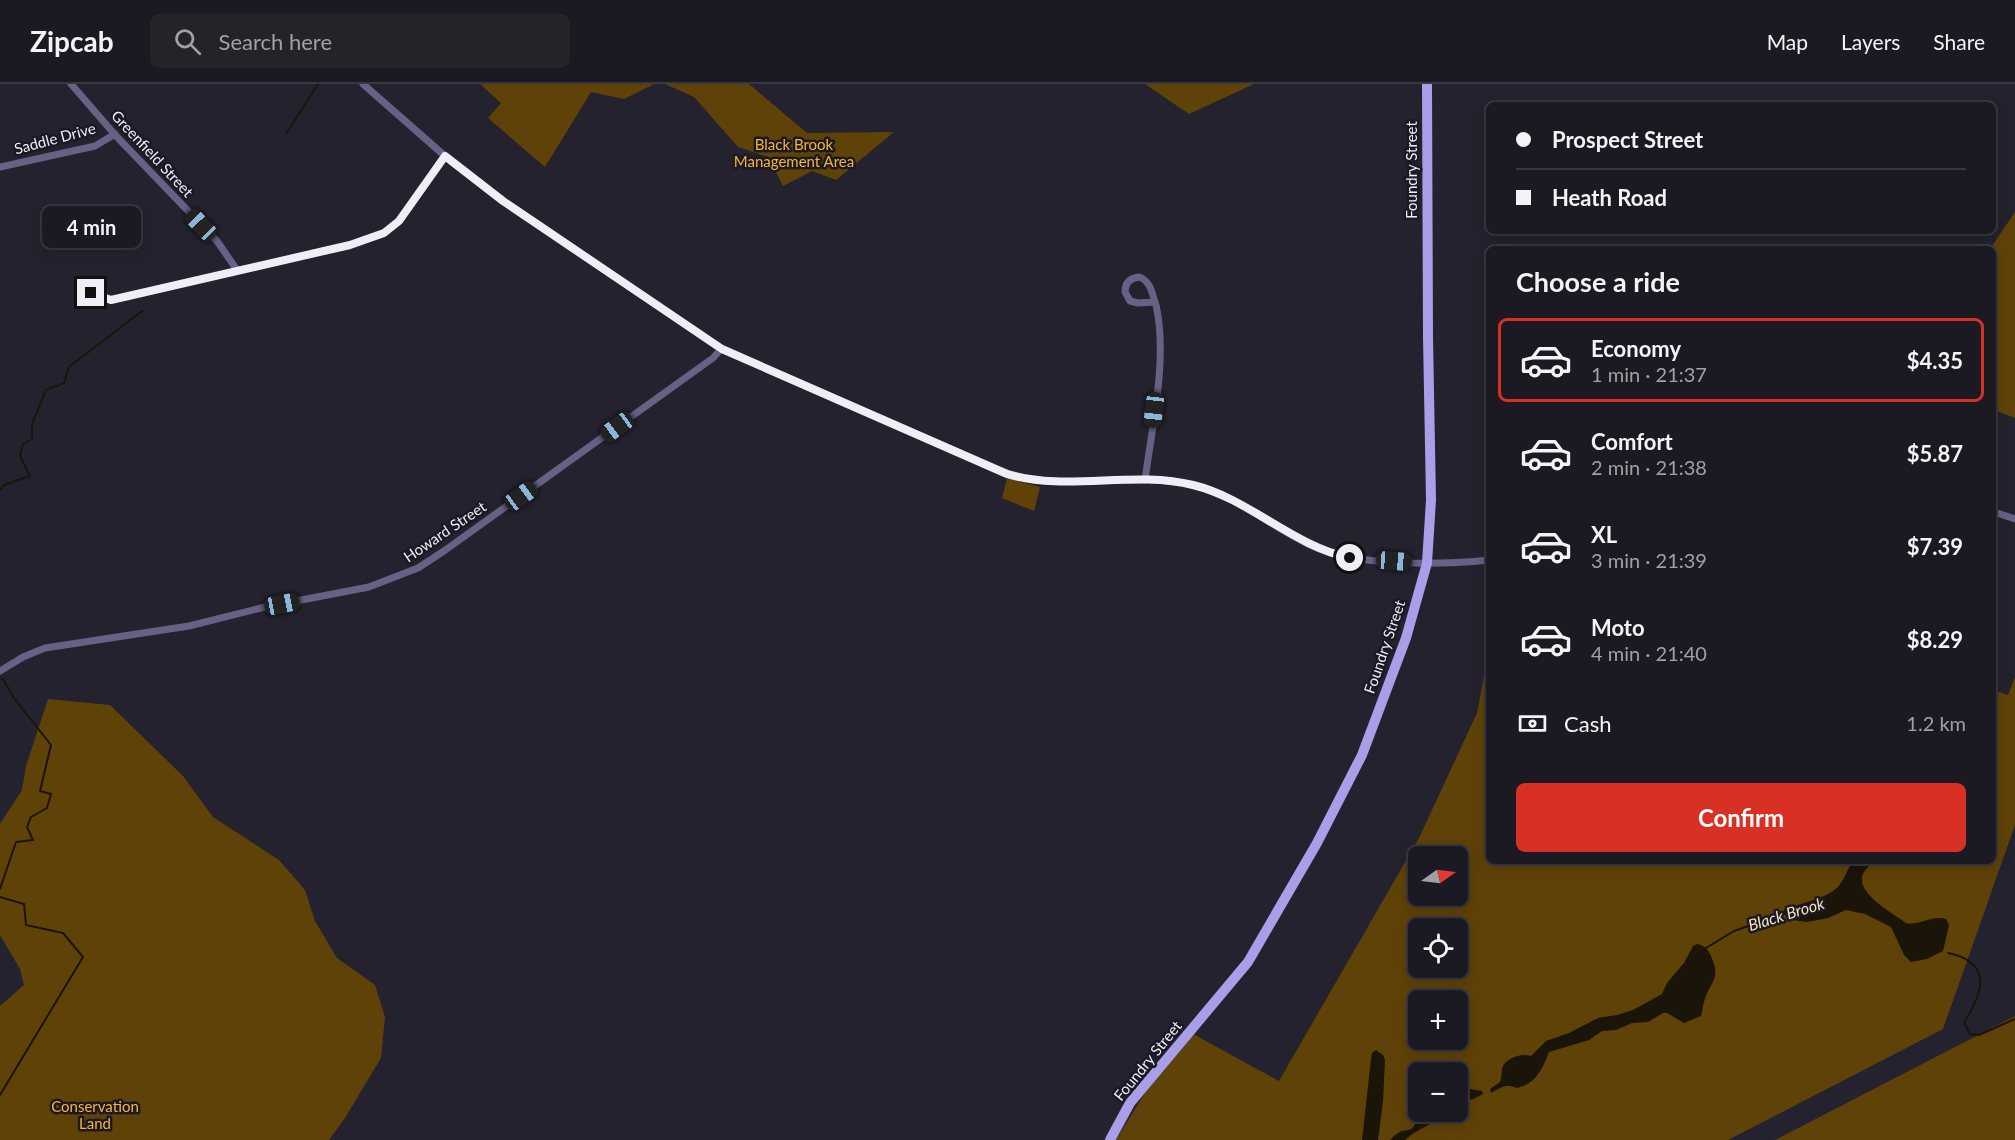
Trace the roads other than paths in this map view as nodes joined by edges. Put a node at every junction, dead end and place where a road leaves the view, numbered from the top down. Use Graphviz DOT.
graph roads {
  1 [pos="71,84"];
  2 [pos="363,84"];
  3 [pos="1427,85"];
  4 [pos="115,134"];
  5 [pos="445,156"];
  6 [pos="0,167"];
  7 [pos="237,270"];
  8 [pos="91,293"];
  9 [pos="1155,302"];
  10 [pos="722,349"];
  11 [pos="1145,480"];
  12 [pos="1996,513"];
  13 [pos="2015,519"];
  14 [pos="1486,560"];
  15 [pos="1427,563"];
  16 [pos="0,671"];
  17 [pos="1110,1140"];
  1 -- 4 [label="street, Greenfield Street"];
  2 -- 5 [label="street"];
  3 -- 15 [label="main road, Foundry Street"];
  4 -- 6 [label="street, Saddle Drive"];
  4 -- 7 [label="street, Greenfield Street"];
  5 -- 7 [label="street"];
  5 -- 10 [label="street"];
  7 -- 8 [label="street"];
  9 -- 9 [label="street"];
  9 -- 11 [label="street"];
  10 -- 11 [label="street"];
  10 -- 16 [label="street, Howard Street"];
  11 -- 15 [label="street"];
  12 -- 13 [label="street"];
  14 -- 15 [label="street"];
  15 -- 17 [label="main road, Foundry Street"];
}
